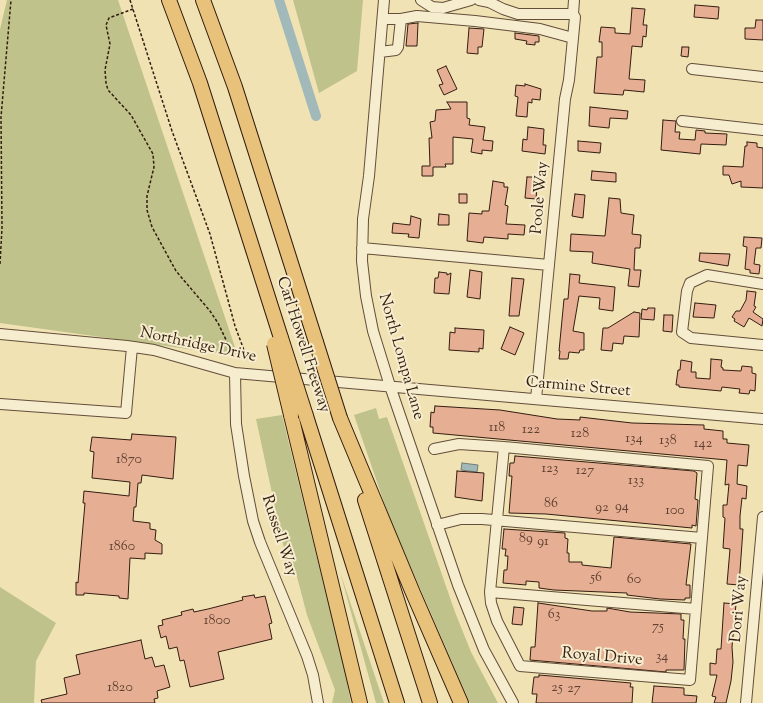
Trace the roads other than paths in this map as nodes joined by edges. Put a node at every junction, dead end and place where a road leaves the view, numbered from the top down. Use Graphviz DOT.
graph roads {
  1 [pos="169,0"];
  2 [pos="203,0"];
  3 [pos="384,0"];
  4 [pos="421,0"];
  5 [pos="471,0"];
  6 [pos="479,0"];
  7 [pos="574,0"];
  8 [pos="573,14"];
  9 [pos="383,19"];
  10 [pos="401,19"];
  11 [pos="573,38"];
  12 [pos="380,52"];
  13 [pos="692,70"];
  14 [pos="763,77"];
  15 [pos="682,122"];
  16 [pos="763,130"];
  17 [pos="362,248"];
  18 [pos="550,265"];
  19 [pos="763,284"];
  20 [pos="0,334"];
  21 [pos="277,338"];
  22 [pos="763,346"];
  23 [pos="132,347"];
  24 [pos="235,373"];
  25 [pos="390,386"];
  26 [pos="536,399"];
  27 [pos="0,404"];
  28 [pos="340,418"];
  29 [pos="763,419"];
  30 [pos="504,447"];
  31 [pos="434,449"];
  32 [pos="763,517"];
  33 [pos="497,520"];
  34 [pos="437,525"];
  35 [pos="702,538"];
  36 [pos="762,540"];
  37 [pos="490,592"];
  38 [pos="696,609"];
  39 [pos="318,703"];
  40 [pos="360,703"];
  41 [pos="397,703"];
  42 [pos="430,703"];
  43 [pos="461,703"];
  44 [pos="514,703"];
  45 [pos="746,703"];
  1 -- 21 [label="highway, Carl Howell Freeway"];
  2 -- 28 [label="highway, Carl Howell Freeway, bridge"];
  3 -- 9 [label="street, North Lompa Lane"];
  4 -- 5 [label="street"];
  6 -- 8 [label="street"];
  7 -- 8 [label="street, Poole Way"];
  8 -- 11 [label="street, Poole Way"];
  9 -- 10 [label="street"];
  9 -- 12 [label="street, North Lompa Lane"];
  10 -- 11 [label="street"];
  10 -- 12 [label="street"];
  11 -- 18 [label="street, Poole Way"];
  12 -- 17 [label="street, North Lompa Lane"];
  13 -- 14 [label="street"];
  15 -- 16 [label="street"];
  17 -- 18 [label="street"];
  17 -- 25 [label="street, North Lompa Lane"];
  18 -- 26 [label="street, Poole Way"];
  19 -- 22 [label="street"];
  20 -- 23 [label="street, Northridge Drive"];
  21 -- 40 [label="highway, bridge"];
  21 -- 41 [label="highway, Carl Howell Freeway, bridge"];
  23 -- 24 [label="street, Northridge Drive"];
  23 -- 27 [label="street"];
  24 -- 25 [label="street, Northridge Drive"];
  24 -- 39 [label="street, Russell Way"];
  25 -- 26 [label="street, Carmine Street"];
  25 -- 34 [label="street, North Lompa Lane"];
  26 -- 29 [label="street, Carmine Street"];
  28 -- 42 [label="highway, Carl Howell Freeway"];
  28 -- 43 [label="highway"];
  30 -- 31 [label="street, Royal Drive"];
  30 -- 33 [label="street, Royal Drive"];
  30 -- 35 [label="street, Royal Drive"];
  32 -- 36 [label="street, Dori Way"];
  33 -- 34 [label="street"];
  33 -- 35 [label="street"];
  33 -- 37 [label="street, Royal Drive"];
  34 -- 44 [label="street, North Lompa Lane"];
  35 -- 38 [label="street, Royal Drive"];
  36 -- 45 [label="street, Dori Way"];
  37 -- 38 [label="street"];
  37 -- 38 [label="street, Royal Drive"];
}
